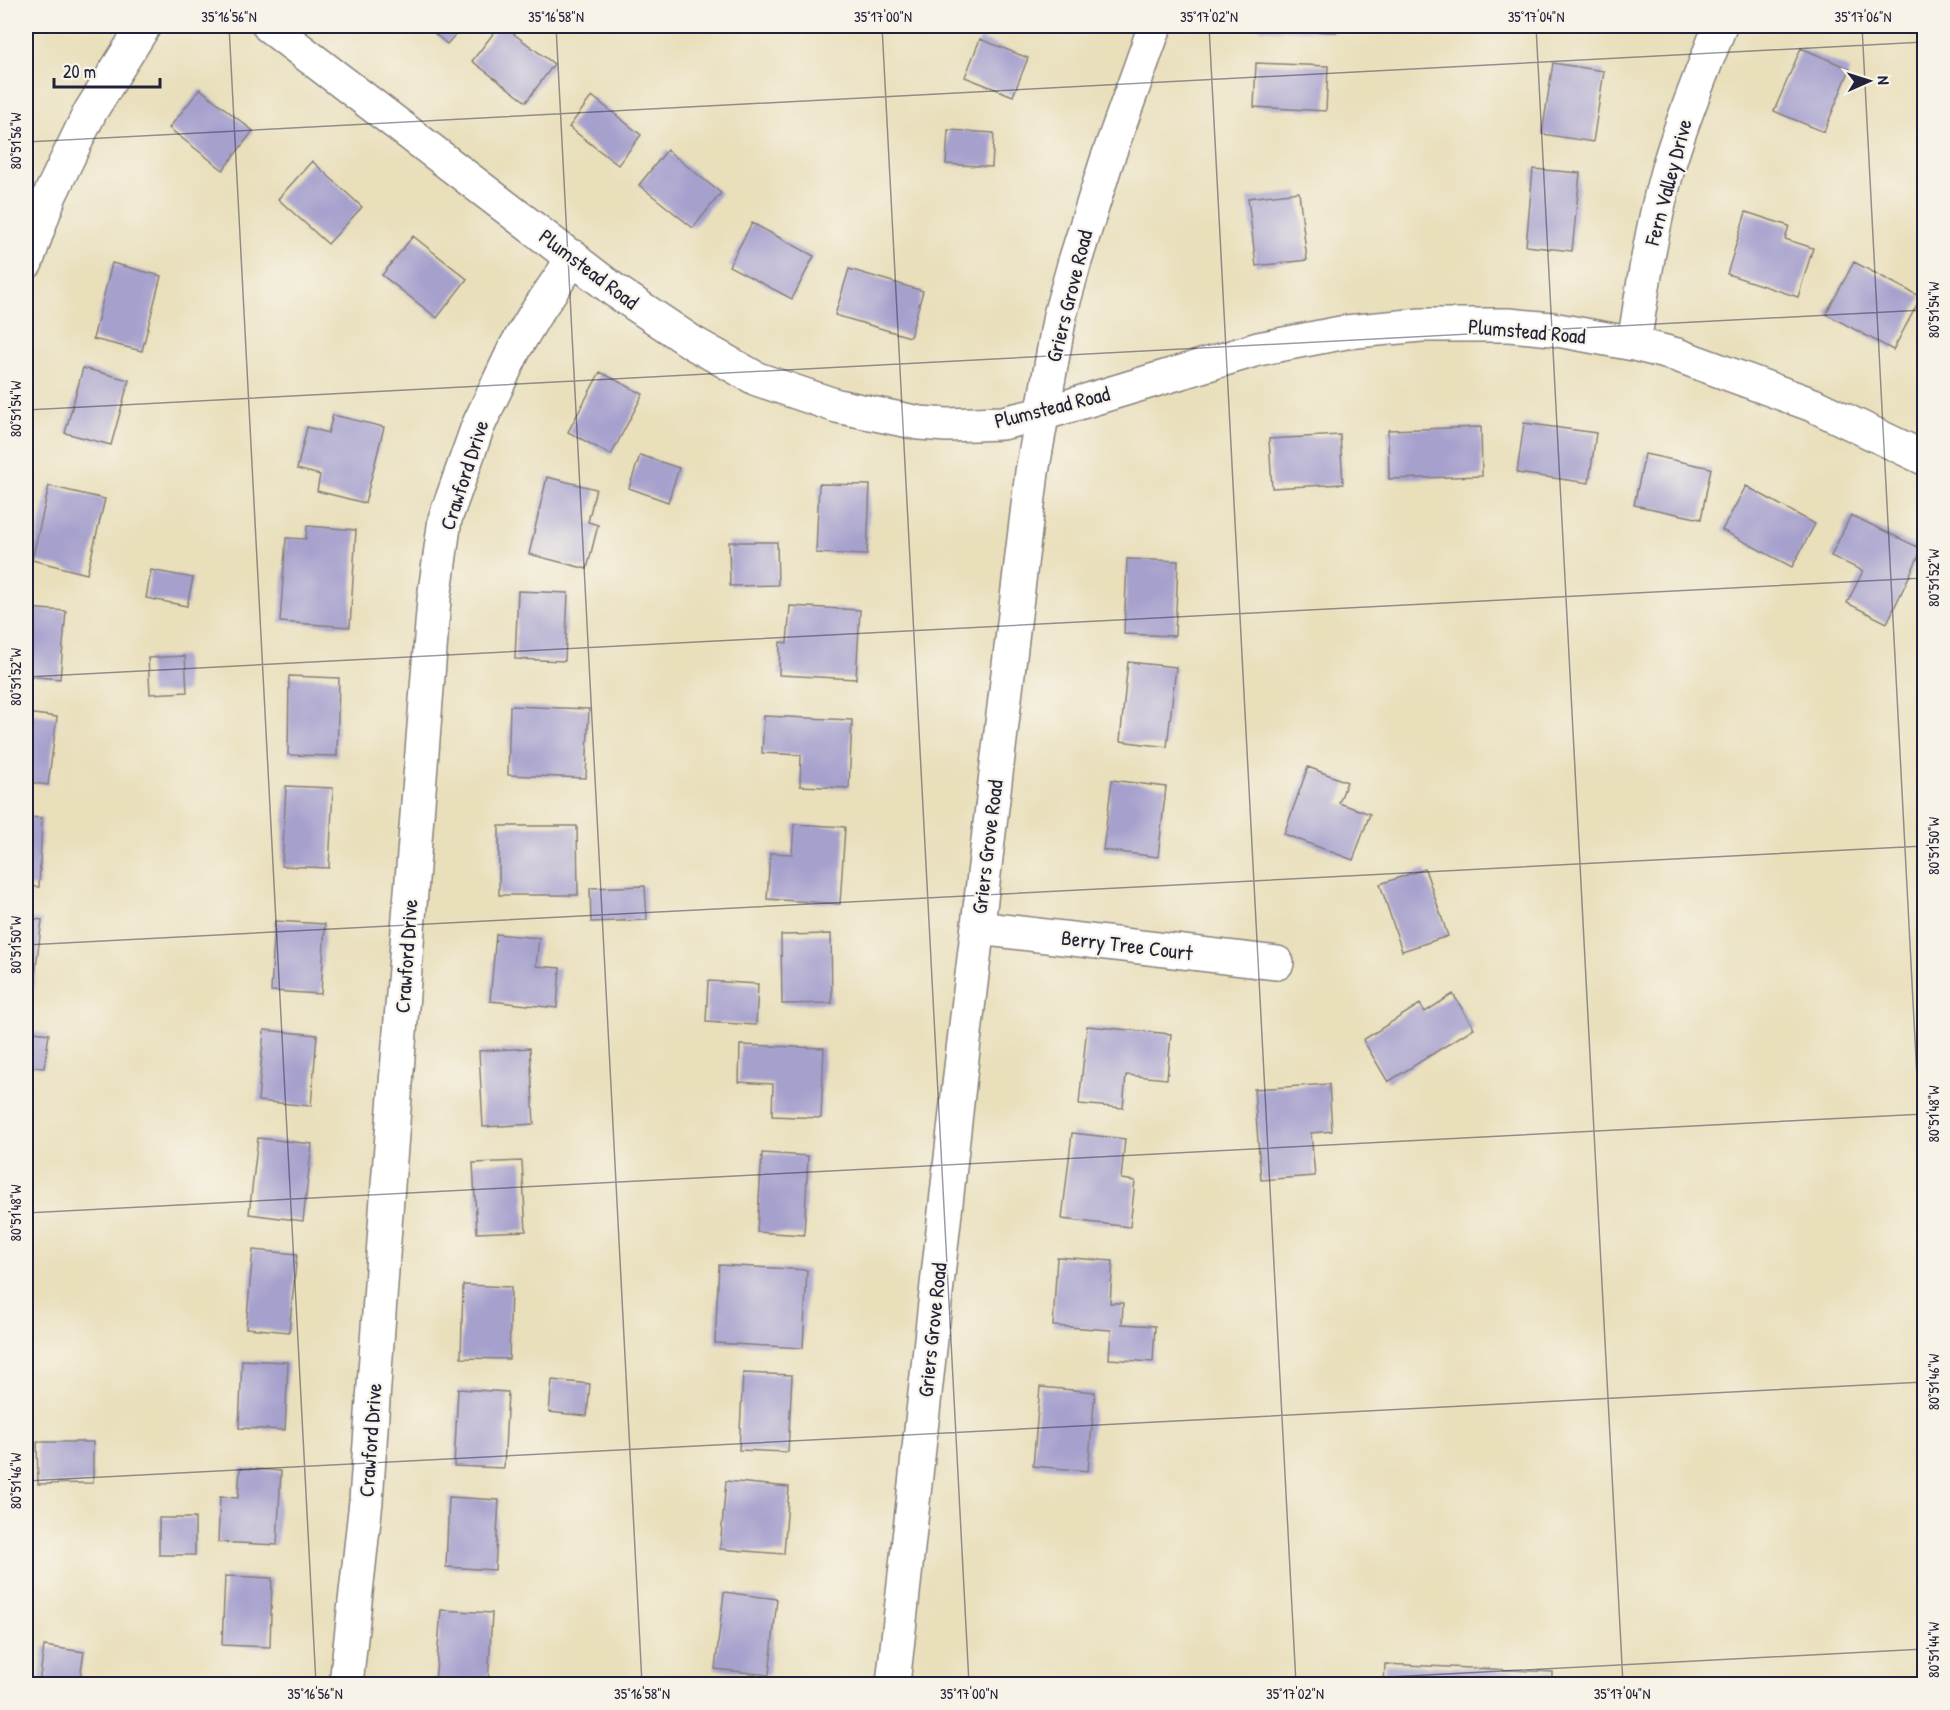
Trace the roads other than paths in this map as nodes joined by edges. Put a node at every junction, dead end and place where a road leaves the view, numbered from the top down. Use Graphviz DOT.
graph roads {
  1 [pos="144,26"];
  2 [pos="268,26"];
  3 [pos="1155,26"];
  4 [pos="1720,26"];
  5 [pos="574,257"];
  6 [pos="26,263"];
  7 [pos="1634,344"];
  8 [pos="1042,414"];
  9 [pos="1924,458"];
  10 [pos="978,928"];
  11 [pos="1277,963"];
  12 [pos="346,1684"];
  13 [pos="893,1684"];
  1 -- 6 [label="street"];
  2 -- 5 [label="street, Plumstead Road"];
  3 -- 8 [label="street, Griers Grove Road"];
  4 -- 7 [label="street, Fern Valley Drive"];
  5 -- 8 [label="street, Plumstead Road"];
  5 -- 12 [label="street, Crawford Drive"];
  7 -- 8 [label="street, Plumstead Road"];
  7 -- 9 [label="street, Plumstead Road"];
  8 -- 10 [label="street, Griers Grove Road"];
  10 -- 11 [label="street, Berry Tree Court"];
  10 -- 13 [label="street, Griers Grove Road"];
}
